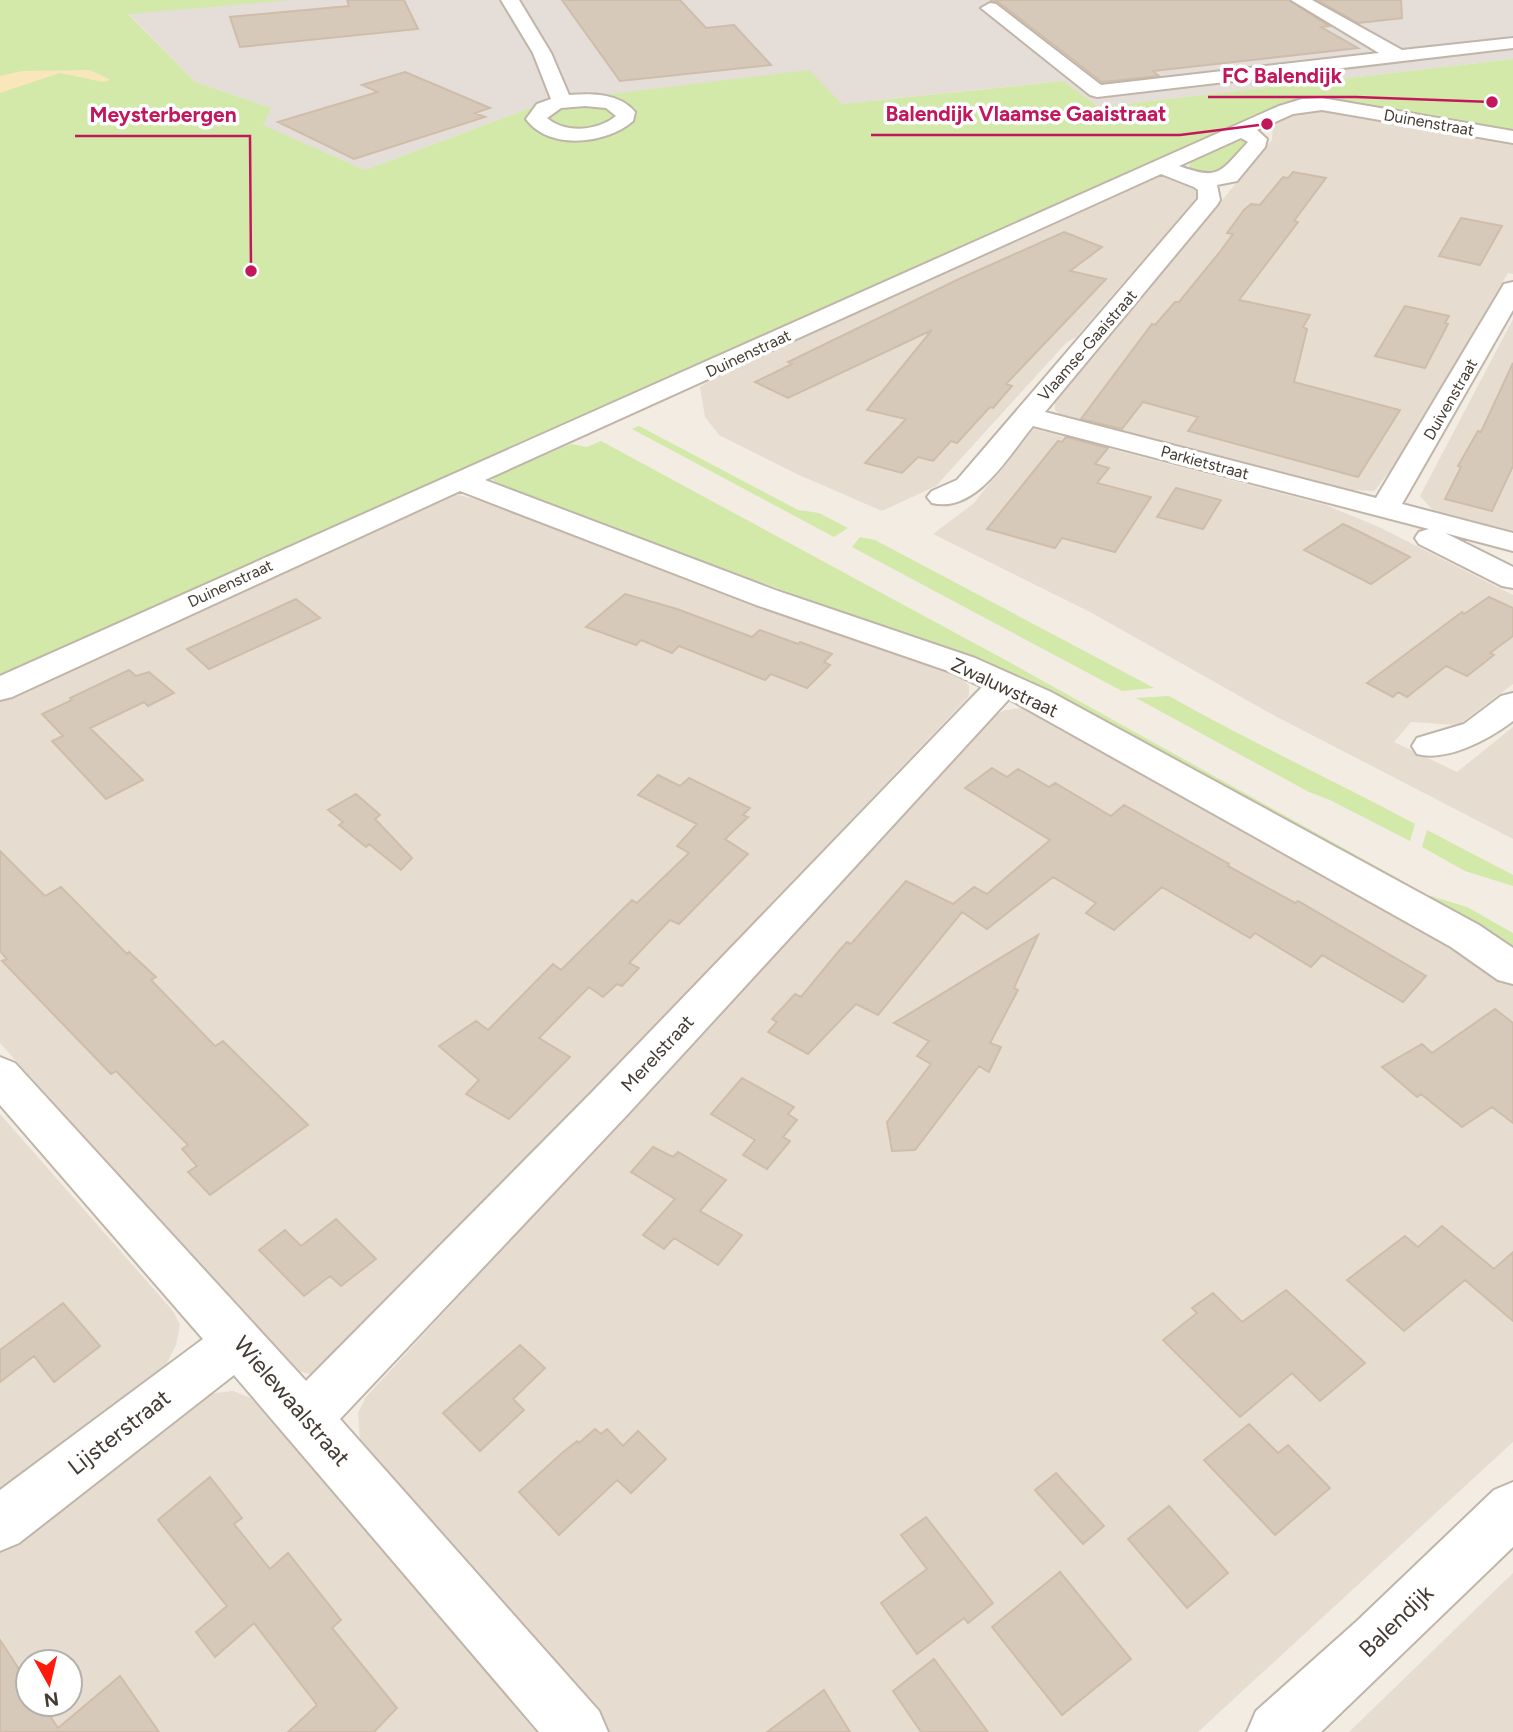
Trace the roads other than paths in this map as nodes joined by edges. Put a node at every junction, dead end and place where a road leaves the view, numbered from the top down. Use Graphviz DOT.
graph roads {
  1 [pos="510,0"];
  2 [pos="1300,0"];
  3 [pos="990,8"];
  4 [pos="1513,43"];
  5 [pos="542,53"];
  6 [pos="1400,57"];
  7 [pos="585,100"];
  8 [pos="562,102"];
  9 [pos="1244,130"];
  10 [pos="1513,137"];
  11 [pos="1161,167"];
  12 [pos="1202,182"];
  13 [pos="1513,289"];
  14 [pos="1026,416"];
  15 [pos="461,481"];
  16 [pos="942,497"];
  17 [pos="1384,509"];
  18 [pos="1513,542"];
  19 [pos="1513,579"];
  20 [pos="1004,684"];
  21 [pos="0,689"];
  22 [pos="1513,704"];
  23 [pos="1430,746"];
  24 [pos="1513,969"];
  25 [pos="0,1075"];
  26 [pos="239,1341"];
  27 [pos="306,1418"];
  28 [pos="1513,1509"];
  29 [pos="0,1524"];
  30 [pos="578,1732"];
  31 [pos="1277,1732"];
  1 -- 5 [label="street"];
  2 -- 6 [label="street"];
  3 -- 6 [label="street"];
  4 -- 6 [label="street"];
  5 -- 7 [label="street"];
  5 -- 8 [label="street"];
  7 -- 8 [label="street"];
  7 -- 8 [label="street"];
  9 -- 10 [label="street, Duinenstraat"];
  9 -- 11 [label="street, Duinenstraat"];
  9 -- 12 [label="street"];
  11 -- 12 [label="street"];
  11 -- 15 [label="street, Duinenstraat"];
  12 -- 14 [label="street, Vlaamse-Gaaistraat"];
  13 -- 17 [label="street, Duivenstraat"];
  14 -- 16 [label="street, Vlaamse-Gaaistraat"];
  14 -- 17 [label="street, Parkietstraat"];
  15 -- 20 [label="street, Zwaluwstraat"];
  15 -- 21 [label="street, Duinenstraat"];
  17 -- 18 [label="street, Parkietstraat"];
  17 -- 19 [label="street, Parkietstraat"];
  20 -- 24 [label="street, Zwaluwstraat"];
  20 -- 27 [label="street, Merelstraat"];
  22 -- 23 [label="street"];
  25 -- 26 [label="street, Wielewaalstraat"];
  26 -- 27 [label="street, Wielewaalstraat"];
  26 -- 29 [label="street, Lijsterstraat"];
  27 -- 30 [label="street, Wielewaalstraat"];
  28 -- 31 [label="street, Balendijk"];
}
